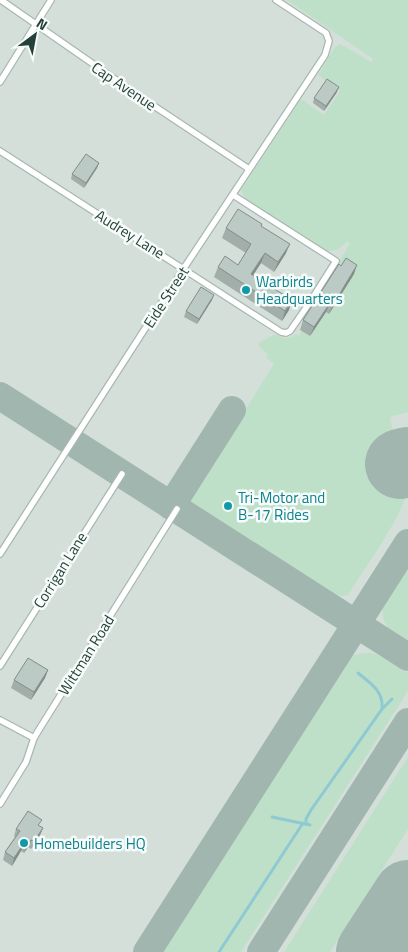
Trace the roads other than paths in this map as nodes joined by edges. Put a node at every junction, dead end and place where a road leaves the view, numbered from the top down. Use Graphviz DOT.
graph roads {
  1 [pos="0,0"];
  2 [pos="51,0"];
  3 [pos="276,0"];
  4 [pos="36,26"];
  5 [pos="0,82"];
  6 [pos="0,151"];
  7 [pos="250,169"];
  8 [pos="233,195"];
  9 [pos="184,268"];
  10 [pos="122,474"];
  11 [pos="177,509"];
  12 [pos="0,554"];
  13 [pos="0,666"];
  14 [pos="0,720"];
  15 [pos="34,738"];
  16 [pos="0,804"];
  1 -- 4 [label="lane, Cap Avenue"];
  2 -- 4 [label="lane"];
  3 -- 7 [label="lane, Eide Street"];
  4 -- 5 [label="lane"];
  4 -- 7 [label="lane, Cap Avenue"];
  6 -- 9 [label="lane, Audrey Lane"];
  7 -- 8 [label="lane, Eide Street"];
  8 -- 9 [label="lane, Eide Street"];
  8 -- 9 [label="lane, Audrey Lane"];
  9 -- 12 [label="lane, Eide Street"];
  10 -- 13 [label="lane, Corrigan Lane"];
  11 -- 15 [label="lane, Wittman Road"];
  14 -- 15 [label="lane"];
  15 -- 16 [label="lane, Wittman Road"];
}
